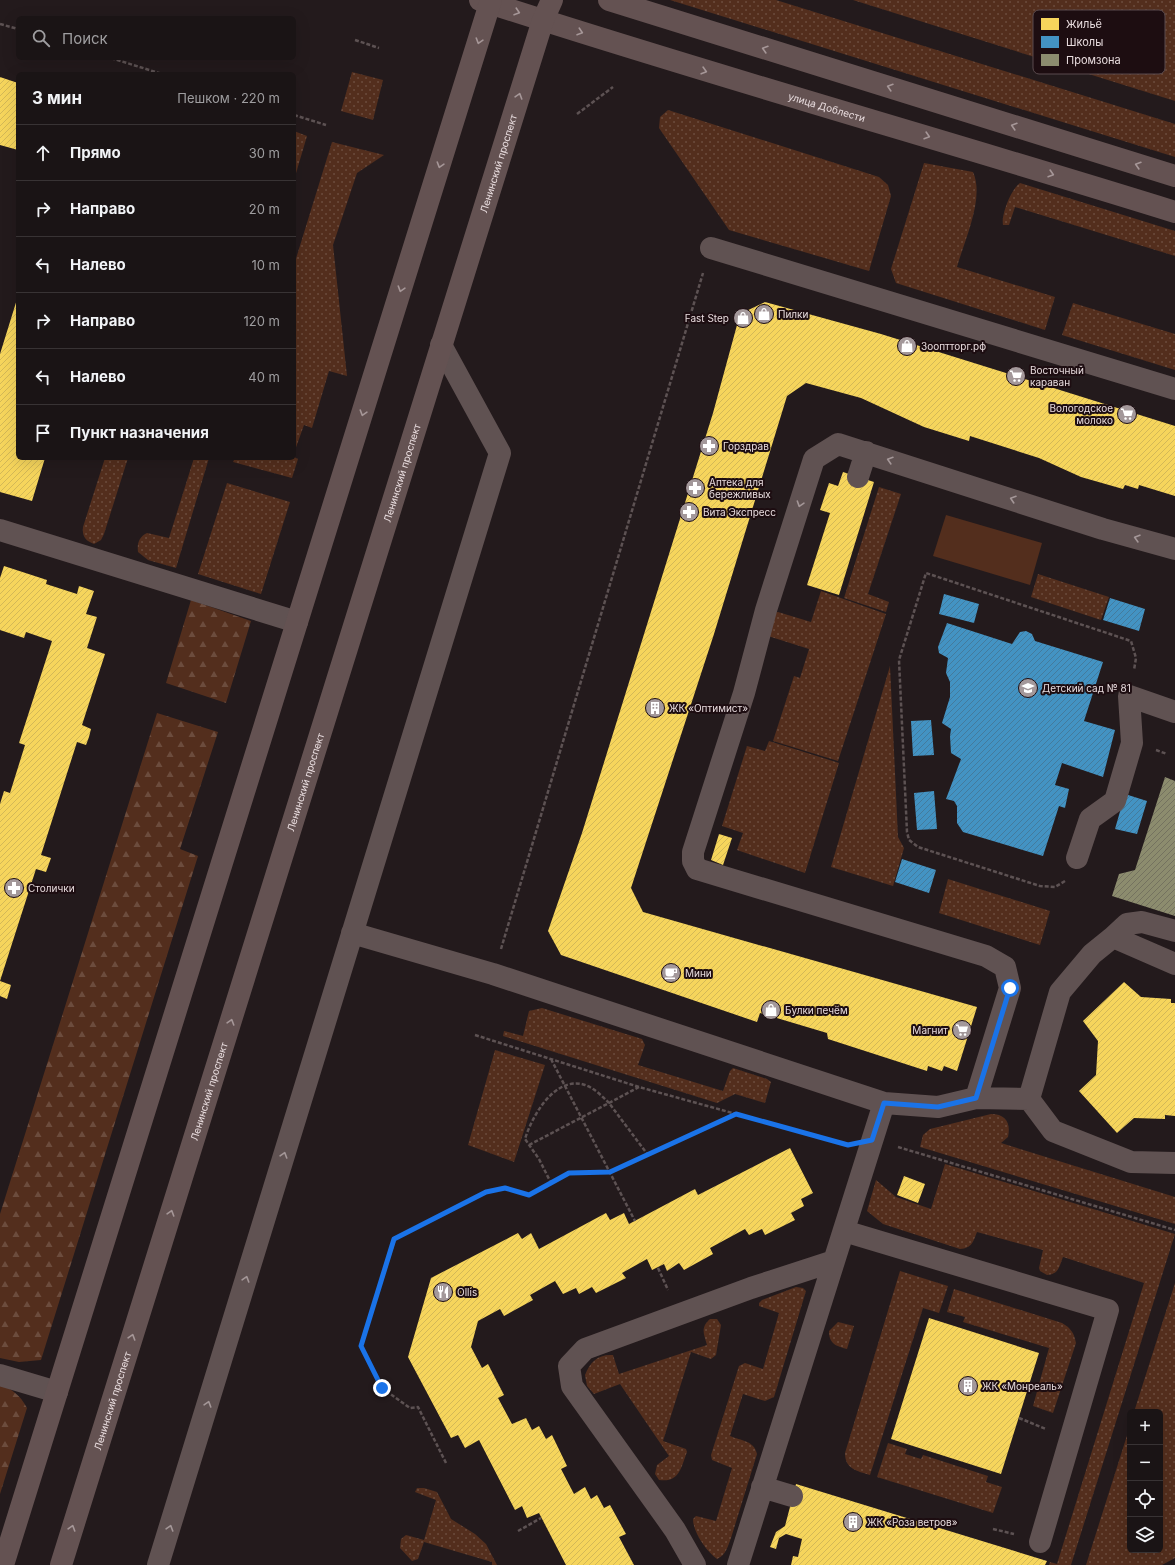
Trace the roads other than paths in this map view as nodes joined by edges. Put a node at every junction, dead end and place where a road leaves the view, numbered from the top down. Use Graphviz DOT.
graph roads {
  1 [pos="552,0"];
  2 [pos="609,0"];
  3 [pos="487,1"];
  4 [pos="543,20"];
  5 [pos="1175,176"];
  6 [pos="1175,212"];
  7 [pos="711,248"];
  8 [pos="441,345"];
  9 [pos="1175,389"];
  10 [pos="866,452"];
  11 [pos="858,477"];
  12 [pos="0,530"];
  13 [pos="1175,549"];
  14 [pos="297,622"];
  15 [pos="1175,712"];
  16 [pos="1077,858"];
  17 [pos="1175,931"];
  18 [pos="352,933"];
  19 [pos="1113,936"];
  20 [pos="1175,964"];
  21 [pos="976,1098"];
  22 [pos="1029,1099"];
  23 [pos="884,1103"];
  24 [pos="1175,1163"];
  25 [pos="844,1231"];
  26 [pos="834,1261"];
  27 [pos="0,1375"];
  28 [pos="57,1392"];
  29 [pos="762,1487"];
  30 [pos="792,1496"];
  31 [pos="1040,1542"];
  32 [pos="4,1565"];
  33 [pos="61,1565"];
  34 [pos="158,1565"];
  35 [pos="695,1565"];
  36 [pos="738,1565"];
  1 -- 4 [label="main road, Ленинский проспект"];
  5 -- 2 [label="main road, one-way"];
  3 -- 4 [label="main road, улица Доблести, one-way"];
  3 -- 14 [label="main road, one-way"];
  4 -- 6 [label="main road, улица Доблести, one-way"];
  8 -- 4 [label="main road, Ленинский проспект, one-way"];
  7 -- 9 [label="street"];
  8 -- 18 [label="street"];
  33 -- 8 [label="main road, Ленинский проспект, one-way"];
  10 -- 11 [label="street"];
  13 -- 10 [label="street, one-way"];
  10 -- 21 [label="street, one-way"];
  12 -- 14 [label="street"];
  14 -- 28 [label="main road"];
  15 -- 16 [label="street"];
  17 -- 19 [label="street"];
  18 -- 23 [label="street"];
  34 -- 18 [label="street, one-way"];
  19 -- 20 [label="street"];
  19 -- 22 [label="street"];
  21 -- 22 [label="street"];
  21 -- 23 [label="street"];
  22 -- 24 [label="street"];
  23 -- 25 [label="street"];
  25 -- 26 [label="street"];
  25 -- 31 [label="street"];
  26 -- 29 [label="street"];
  26 -- 35 [label="street"];
  27 -- 28 [label="street"];
  28 -- 32 [label="main road"];
  29 -- 30 [label="street"];
  29 -- 36 [label="street"];
}
